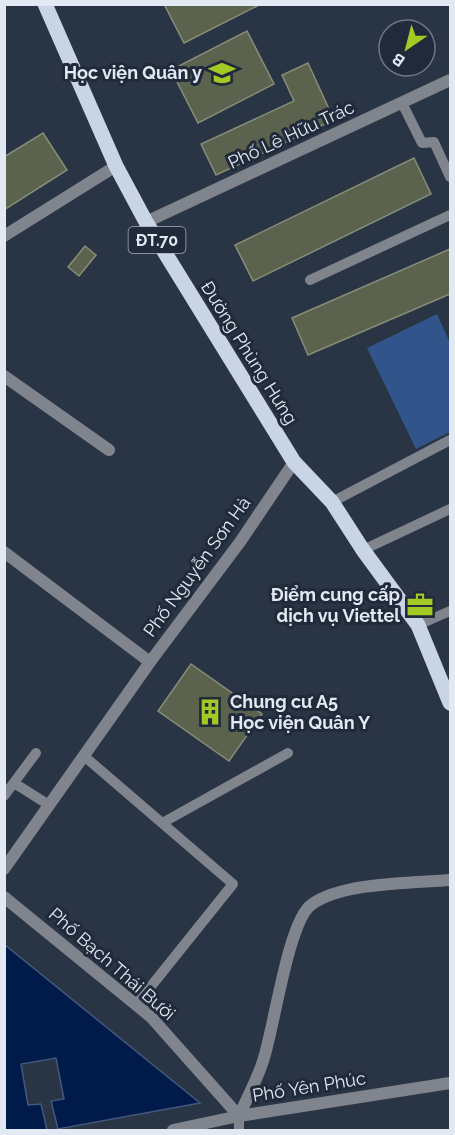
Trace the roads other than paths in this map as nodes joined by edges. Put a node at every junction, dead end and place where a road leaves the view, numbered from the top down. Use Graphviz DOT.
graph roads {
  1 [pos="45,4"];
  2 [pos="450,80"];
  3 [pos="402,104"];
  4 [pos="116,166"];
  5 [pos="450,177"];
  6 [pos="450,215"];
  7 [pos="146,222"];
  8 [pos="4,236"];
  9 [pos="309,280"];
  10 [pos="4,376"];
  11 [pos="450,440"];
  12 [pos="109,450"];
  13 [pos="294,462"];
  14 [pos="332,502"];
  15 [pos="450,509"];
  16 [pos="363,550"];
  17 [pos="4,552"];
  18 [pos="450,611"];
  19 [pos="418,625"];
  20 [pos="150,662"];
  21 [pos="450,703"];
  22 [pos="36,753"];
  23 [pos="288,753"];
  24 [pos="84,756"];
  25 [pos="14,783"];
  26 [pos="4,796"];
  27 [pos="49,806"];
  28 [pos="164,822"];
  29 [pos="4,869"];
  30 [pos="450,880"];
  31 [pos="4,897"];
  32 [pos="136,1005"];
  33 [pos="450,1083"];
  34 [pos="239,1116"];
  35 [pos="173,1131"];
  36 [pos="239,1131"];
  1 -- 4 [label="main road, Đường Phùng Hưng / ĐT.70"];
  2 -- 3 [label="street, Phố Lê Hữu Trác"];
  3 -- 5 [label="lane"];
  3 -- 7 [label="street, Phố Lê Hữu Trác"];
  4 -- 7 [label="main road, Đường Phùng Hưng / ĐT.70"];
  4 -- 8 [label="street"];
  6 -- 9 [label="lane"];
  7 -- 13 [label="main road, Đường Phùng Hưng / ĐT.70"];
  10 -- 12 [label="street"];
  11 -- 14 [label="lane"];
  13 -- 14 [label="main road, Đường Phùng Hưng / ĐT.70"];
  13 -- 20 [label="street, Phố Nguyễn Sơn Hà"];
  14 -- 16 [label="main road, Đường Phùng Hưng / ĐT.70"];
  15 -- 16 [label="lane"];
  16 -- 19 [label="main road, Đường Phùng Hưng / ĐT.70"];
  17 -- 20 [label="street, Phố Nguyễn Sơn Hà"];
  18 -- 19 [label="lane"];
  19 -- 21 [label="main road, Đường Phùng Hưng / ĐT.70"];
  20 -- 24 [label="street"];
  22 -- 25 [label="lane"];
  23 -- 28 [label="lane"];
  24 -- 27 [label="street"];
  24 -- 28 [label="lane"];
  25 -- 26 [label="lane"];
  25 -- 27 [label="lane"];
  27 -- 29 [label="street"];
  28 -- 32 [label="lane"];
  30 -- 34 [label="street"];
  31 -- 32 [label="street, Phố Bạch Thái Bưởi"];
  32 -- 34 [label="street, Phố Bạch Thái Bưởi"];
  33 -- 34 [label="street, Phố Yên Phúc"];
  34 -- 35 [label="street, Phố Yên Phúc"];
  34 -- 36 [label="lane"];
}
